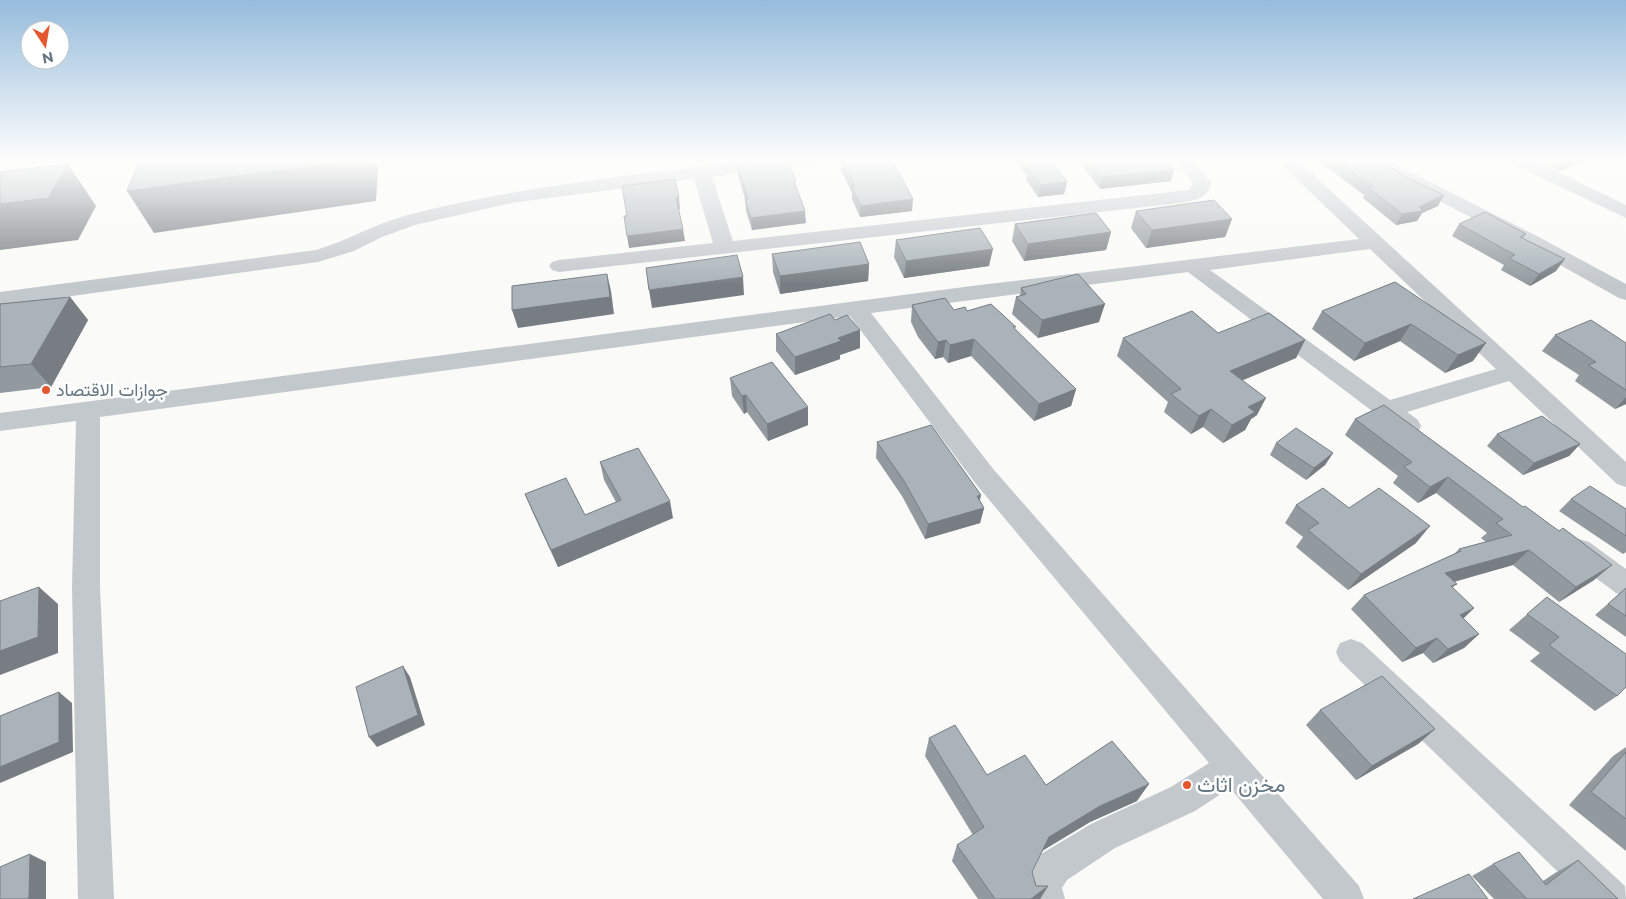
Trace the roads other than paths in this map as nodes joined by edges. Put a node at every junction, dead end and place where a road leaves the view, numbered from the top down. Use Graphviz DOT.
graph roads {
  1 [pos="494,201"];
  2 [pos="710,201"];
  3 [pos="1146,201"];
  4 [pos="1329,201"];
  5 [pos="1453,201"];
  6 [pos="1603,201"];
  7 [pos="1626,212"];
  8 [pos="1374,243"];
  9 [pos="725,248"];
  10 [pos="559,266"];
  11 [pos="1192,266"];
  12 [pos="972,293"];
  13 [pos="1626,293"];
  14 [pos="0,299"];
  15 [pos="856,309"];
  16 [pos="993,312"];
  17 [pos="1512,372"];
  18 [pos="1387,409"];
  19 [pos="88,410"];
  20 [pos="0,422"];
  21 [pos="1426,438"];
  22 [pos="1626,477"];
  23 [pos="1562,538"];
  24 [pos="1626,585"];
  25 [pos="1351,652"];
  26 [pos="1232,768"];
  27 [pos="96,899"];
  28 [pos="1047,899"];
  29 [pos="1346,899"];
  30 [pos="1612,899"];
  1 -- 14 [label="street"];
  2 -- 9 [label="street"];
  3 -- 9 [label="street"];
  4 -- 8 [label="street"];
  5 -- 13 [label="street"];
  6 -- 7 [label="street"];
  8 -- 11 [label="street"];
  8 -- 17 [label="street"];
  9 -- 10 [label="street"];
  11 -- 12 [label="street"];
  11 -- 18 [label="street"];
  12 -- 15 [label="street"];
  12 -- 16 [label="street"];
  15 -- 19 [label="street"];
  15 -- 26 [label="street"];
  17 -- 18 [label="street"];
  17 -- 22 [label="street"];
  18 -- 21 [label="street"];
  19 -- 20 [label="street"];
  19 -- 27 [label="street"];
  23 -- 24 [label="street"];
  25 -- 30 [label="street"];
  26 -- 28 [label="street"];
  26 -- 29 [label="street"];
}
